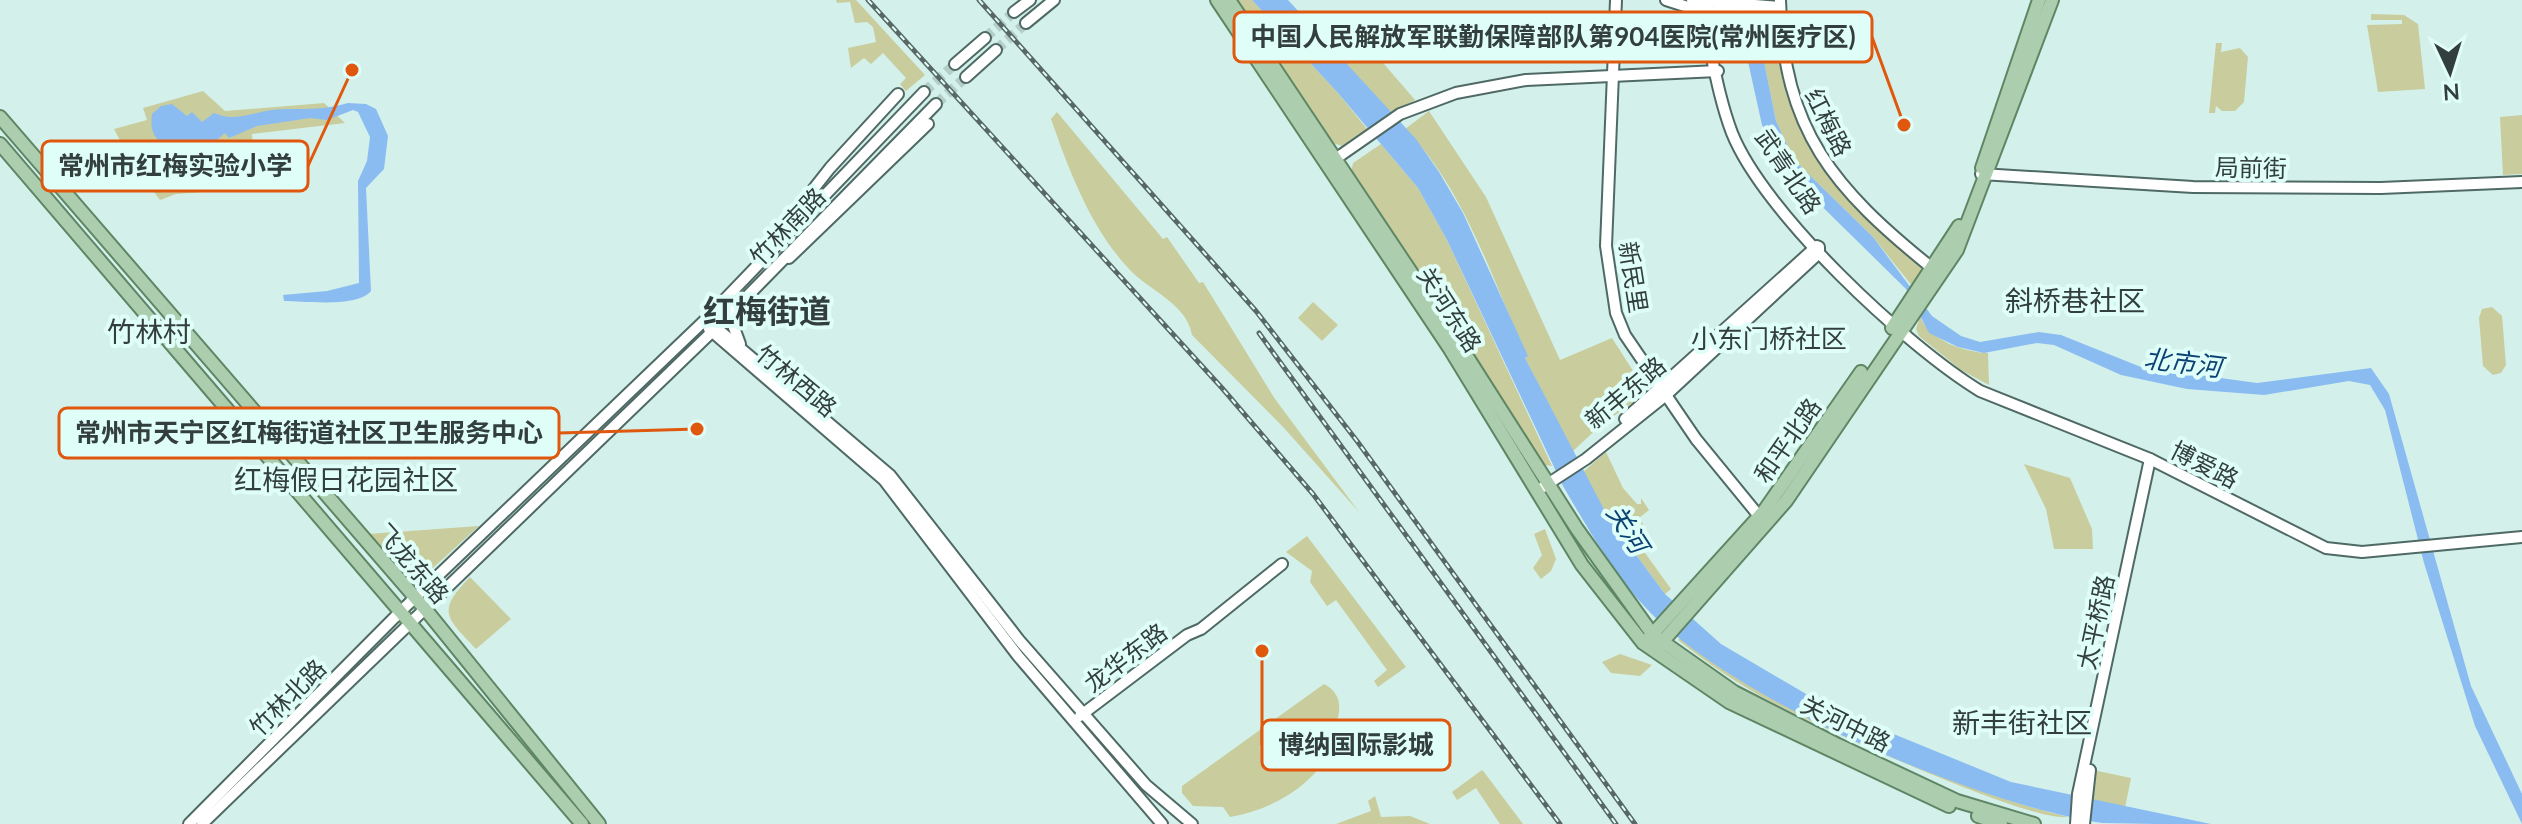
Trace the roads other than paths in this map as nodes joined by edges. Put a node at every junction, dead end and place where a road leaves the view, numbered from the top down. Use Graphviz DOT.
graph roads {
  1 [pos="1030,0"];
  2 [pos="1054,0"];
  3 [pos="1217,0"];
  4 [pos="1229,0"];
  5 [pos="1616,0"];
  6 [pos="1666,0"];
  7 [pos="2039,0"];
  8 [pos="2052,0"];
  9 [pos="1701,5"];
  10 [pos="1780,8"];
  11 [pos="1014,12"];
  12 [pos="1026,23"];
  13 [pos="985,38"];
  14 [pos="996,50"];
  15 [pos="955,64"];
  16 [pos="1717,72"];
  17 [pos="966,77"];
  18 [pos="1610,78"];
  19 [pos="924,92"];
  20 [pos="898,94"];
  21 [pos="936,104"];
  22 [pos="0,117"];
  23 [pos="928,124"];
  24 [pos="0,144"];
  25 [pos="1333,163"];
  26 [pos="1985,175"];
  27 [pos="2522,182"];
  28 [pos="1817,248"];
  29 [pos="1932,268"];
  30 [pos="754,270"];
  31 [pos="768,274"];
  32 [pos="1917,300"];
  33 [pos="740,304"];
  34 [pos="704,321"];
  35 [pos="1899,325"];
  36 [pos="714,330"];
  37 [pos="727,347"];
  38 [pos="743,349"];
  39 [pos="690,352"];
  40 [pos="1664,392"];
  41 [pos="2152,460"];
  42 [pos="1549,482"];
  43 [pos="1759,516"];
  44 [pos="2522,537"];
  45 [pos="1282,564"];
  46 [pos="415,599"];
  47 [pos="1691,599"];
  48 [pos="426,610"];
  49 [pos="401,611"];
  50 [pos="411,623"];
  51 [pos="1656,639"];
  52 [pos="1081,718"];
  53 [pos="2082,796"];
  54 [pos="189,824"];
  55 [pos="202,824"];
  56 [pos="582,824"];
  57 [pos="599,824"];
  58 [pos="1162,824"];
  59 [pos="1192,824"];
  60 [pos="2001,824"];
  61 [pos="2034,824"];
  62 [pos="2076,824"];
  63 [pos="2084,824"];
  1 -- 11 [label="main road"];
  2 -- 12 [label="main road"];
  3 -- 25 [label="main road, 关河东路"];
  4 -- 25 [label="main road, 关河东路"];
  5 -- 18 [label="main road, 新民里"];
  6 -- 9 [label="main road"];
  7 -- 26 [label="main road, 和平北路"];
  8 -- 26 [label="main road, 和平北路"];
  9 -- 10 [label="main road"];
  9 -- 16 [label="main road, 武青北路"];
  10 -- 29 [label="main road, 红梅路"];
  13 -- 15 [label="main road"];
  14 -- 17 [label="main road"];
  16 -- 18 [label="main road"];
  16 -- 28 [label="main road, 武青北路"];
  18 -- 25 [label="main road"];
  18 -- 40 [label="main road, 新民里"];
  19 -- 30 [label="main road, 竹林南路"];
  20 -- 30 [label="main road"];
  21 -- 31 [label="main road, 竹林南路"];
  22 -- 46 [label="main road, 飞龙东路"];
  23 -- 31 [label="main road"];
  24 -- 49 [label="main road, 飞龙东路"];
  25 -- 42 [label="main road, 关河东路"];
  26 -- 27 [label="main road, 局前街"];
  26 -- 29 [label="main road, 和平北路"];
  26 -- 32 [label="main road, 和平北路"];
  28 -- 35 [label="main road, 武青北路"];
  28 -- 40 [label="main road, 新丰东路"];
  29 -- 32 [label="main road, 和平北路"];
  30 -- 34 [label="main road, 竹林南路"];
  31 -- 33 [label="main road, 竹林南路"];
  32 -- 35 [label="main road, 和平北路"];
  33 -- 36 [label="main road, 竹林南路"];
  33 -- 38 [label="main road"];
  34 -- 36 [label="main road, 竹林西路"];
  34 -- 46 [label="main road, 竹林南路"];
  35 -- 41 [label="main road, 博爱路"];
  35 -- 43 [label="main road, 和平北路"];
  35 -- 47 [label="main road, 和平北路"];
  36 -- 37 [label="main road, 竹林西路"];
  36 -- 38 [label="main road, 竹林西路"];
  36 -- 39 [label="main road, 竹林南路"];
  37 -- 39 [label="main road"];
  37 -- 52 [label="main road, 竹林西路"];
  38 -- 52 [label="main road, 竹林西路"];
  39 -- 48 [label="main road, 竹林南路"];
  40 -- 42 [label="main road, 新丰东路"];
  40 -- 43 [label="main road, 新民里"];
  41 -- 44 [label="main road, 博爱路"];
  41 -- 53 [label="main road, 太平桥路"];
  42 -- 51 [label="main road, 关河东路"];
  43 -- 47 [label="main road, 和平北路"];
  45 -- 52 [label="main road, 龙华东路"];
  46 -- 48 [label="main road, 飞龙东路"];
  46 -- 49 [label="main road, 竹林北路"];
  47 -- 51 [label="main road"];
  48 -- 50 [label="main road, 竹林北路"];
  48 -- 57 [label="main road, 飞龙东路"];
  49 -- 50 [label="main road, 飞龙东路"];
  49 -- 54 [label="main road, 竹林北路"];
  50 -- 55 [label="main road, 竹林北路"];
  50 -- 56 [label="main road, 飞龙东路"];
  51 -- 60 [label="main road, 关河中路"];
  51 -- 61 [label="main road, 关河中路"];
  52 -- 58 [label="main road, 竹林西路"];
  52 -- 59 [label="main road, 竹林西路"];
  53 -- 62 [label="main road"];
  53 -- 63 [label="main road"];
}
